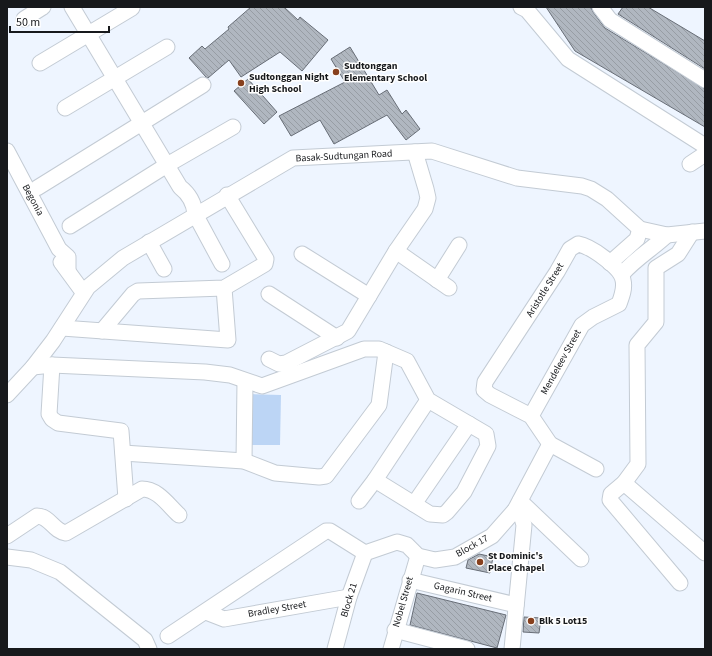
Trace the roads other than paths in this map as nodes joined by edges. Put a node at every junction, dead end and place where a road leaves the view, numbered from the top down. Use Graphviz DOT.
graph roads {
  1 [pos="43,7"];
  2 [pos="72,7"];
  3 [pos="521,7"];
  4 [pos="600,7"];
  5 [pos="132,8"];
  6 [pos="24,19"];
  7 [pos="88,34"];
  8 [pos="167,47"];
  9 [pos="40,63"];
  10 [pos="115,78"];
  11 [pos="705,80"];
  12 [pos="203,85"];
  13 [pos="65,108"];
  14 [pos="141,122"];
  15 [pos="233,127"];
  16 [pos="705,146"];
  17 [pos="7,151"];
  18 [pos="415,152"];
  19 [pos="705,154"];
  20 [pos="690,164"];
  21 [pos="167,165"];
  22 [pos="37,188"];
  23 [pos="227,195"];
  24 [pos="195,214"];
  25 [pos="70,226"];
  26 [pos="640,228"];
  27 [pos="698,232"];
  28 [pos="667,235"];
  29 [pos="149,242"];
  30 [pos="459,245"];
  31 [pos="396,251"];
  32 [pos="302,254"];
  33 [pos="610,263"];
  34 [pos="222,264"];
  35 [pos="164,268"];
  36 [pos="623,277"];
  37 [pos="224,288"];
  38 [pos="83,292"];
  39 [pos="269,294"];
  40 [pos="369,296"];
  41 [pos="62,328"];
  42 [pos="102,331"];
  43 [pos="337,338"];
  44 [pos="386,352"];
  45 [pos="270,359"];
  46 [pos="52,366"];
  47 [pos="33,367"];
  48 [pos="245,381"];
  49 [pos="7,395"];
  50 [pos="428,400"];
  51 [pos="531,416"];
  52 [pos="469,424"];
  53 [pos="550,444"];
  54 [pos="122,452"];
  55 [pos="244,461"];
  56 [pos="596,469"];
  57 [pos="376,480"];
  58 [pos="624,483"];
  59 [pos="126,499"];
  60 [pos="359,501"];
  61 [pos="414,504"];
  62 [pos="517,505"];
  63 [pos="179,515"];
  64 [pos="7,536"];
  65 [pos="365,553"];
  66 [pos="705,553"];
  67 [pos="418,556"];
  68 [pos="7,557"];
  69 [pos="581,559"];
  70 [pos="410,580"];
  71 [pos="680,583"];
  72 [pos="349,597"];
  73 [pos="516,605"];
  74 [pos="206,612"];
  75 [pos="395,630"];
  76 [pos="168,636"];
  77 [pos="150,649"];
  78 [pos="336,649"];
  79 [pos="391,649"];
  80 [pos="467,649"];
  81 [pos="512,649"];
  1 -- 6 [label="street"];
  2 -- 7 [label="street"];
  3 -- 16 [label="street"];
  4 -- 11 [label="street"];
  5 -- 7 [label="street"];
  7 -- 9 [label="street"];
  7 -- 10 [label="street"];
  8 -- 10 [label="street"];
  10 -- 13 [label="street"];
  10 -- 14 [label="street"];
  12 -- 14 [label="street"];
  14 -- 21 [label="street"];
  14 -- 22 [label="street"];
  15 -- 21 [label="street"];
  17 -- 38 [label="street, Begonia"];
  18 -- 23 [label="street, Basak-Sudtungan Road"];
  18 -- 26 [label="street, Basak-Sudtungan Road"];
  18 -- 31 [label="street"];
  19 -- 20 [label="street"];
  21 -- 24 [label="street"];
  21 -- 25 [label="street"];
  23 -- 24 [label="street, Basak-Sudtungan Road"];
  23 -- 37 [label="street"];
  24 -- 29 [label="street, Basak-Sudtungan Road"];
  24 -- 34 [label="street"];
  26 -- 28 [label="street, Basak-Sudtungan Road"];
  26 -- 33 [label="street"];
  27 -- 28 [label="street, Basak-Sudtungan Road"];
  27 -- 58 [label="street"];
  28 -- 36 [label="street"];
  29 -- 35 [label="street"];
  29 -- 38 [label="street, Basak-Sudtungan Road"];
  30 -- 31 [label="street"];
  31 -- 40 [label="street"];
  32 -- 40 [label="street"];
  33 -- 36 [label="street, Aristotle Street"];
  33 -- 51 [label="street, Aristotle Street"];
  36 -- 51 [label="street, Mendeleev Street"];
  37 -- 42 [label="street"];
  37 -- 42 [label="street"];
  38 -- 41 [label="street, Basak-Sudtungan Road"];
  39 -- 43 [label="street"];
  40 -- 43 [label="street"];
  41 -- 42 [label="street"];
  41 -- 47 [label="street, Basak-Sudtungan Road"];
  43 -- 45 [label="street"];
  44 -- 48 [label="street"];
  44 -- 50 [label="street"];
  44 -- 55 [label="street"];
  46 -- 47 [label="street"];
  46 -- 48 [label="street"];
  46 -- 54 [label="street"];
  47 -- 49 [label="street, Basak-Sudtungan Road"];
  48 -- 55 [label="street"];
  50 -- 52 [label="street"];
  50 -- 57 [label="street"];
  51 -- 53 [label="street"];
  52 -- 61 [label="street"];
  52 -- 61 [label="street"];
  53 -- 56 [label="street"];
  53 -- 62 [label="street, Block 17"];
  54 -- 55 [label="street"];
  54 -- 59 [label="street"];
  57 -- 60 [label="street"];
  57 -- 61 [label="street"];
  58 -- 66 [label="street"];
  58 -- 71 [label="street"];
  59 -- 63 [label="street"];
  59 -- 64 [label="street"];
  62 -- 67 [label="street, Block 17"];
  62 -- 69 [label="street"];
  62 -- 73 [label="street"];
  65 -- 67 [label="street, Block 17"];
  65 -- 72 [label="street, Block 21"];
  65 -- 74 [label="street"];
  67 -- 70 [label="street, Nobel Street"];
  68 -- 77 [label="street"];
  70 -- 73 [label="street, Gagarin Street"];
  70 -- 75 [label="street, Nobel Street"];
  72 -- 74 [label="street, Bradley Street"];
  72 -- 78 [label="street, Block 21"];
  73 -- 81 [label="street"];
  74 -- 76 [label="street"];
  75 -- 79 [label="street, Nobel Street"];
  75 -- 80 [label="street"];
}
